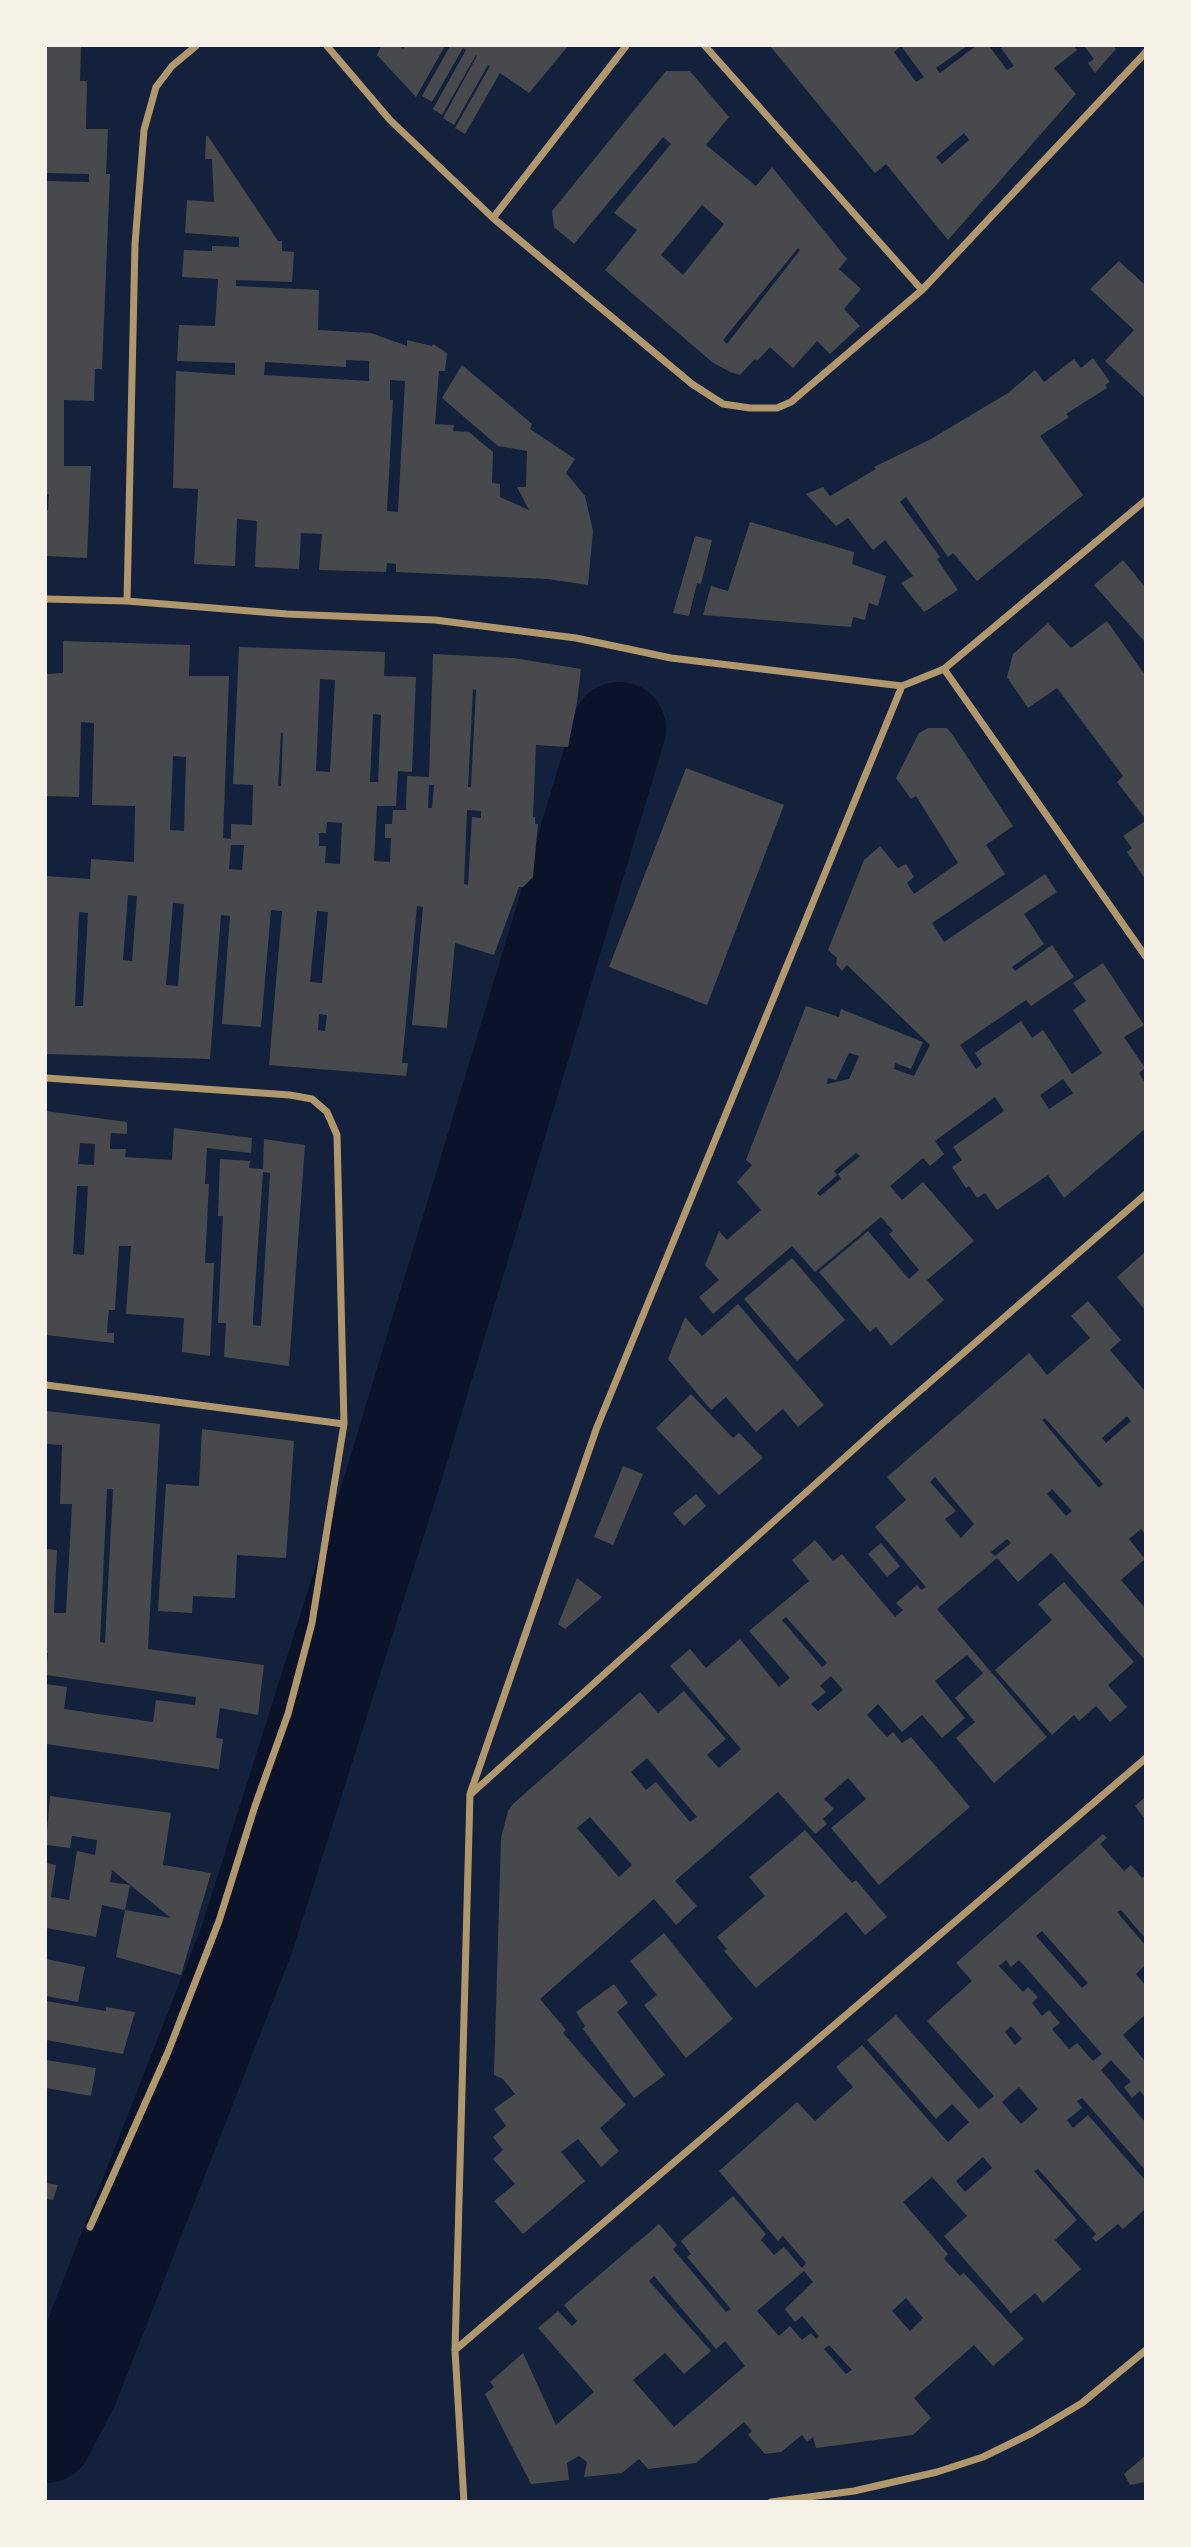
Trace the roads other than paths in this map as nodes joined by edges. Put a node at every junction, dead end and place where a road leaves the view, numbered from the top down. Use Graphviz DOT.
graph roads {
  1 [pos="196,46"];
  2 [pos="327,46"];
  3 [pos="626,46"];
  4 [pos="705,46"];
  5 [pos="1146,52"];
  6 [pos="493,218"];
  7 [pos="922,290"];
  8 [pos="1146,500"];
  9 [pos="46,599"];
  10 [pos="127,601"];
  11 [pos="944,669"];
  12 [pos="902,686"];
  13 [pos="1146,957"];
  14 [pos="46,1078"];
  15 [pos="1146,1194"];
  16 [pos="46,1385"];
  17 [pos="344,1424"];
  18 [pos="1146,1758"];
  19 [pos="470,1794"];
  20 [pos="90,2227"];
  21 [pos="455,2350"];
  22 [pos="1146,2350"];
  23 [pos="464,2501"];
  24 [pos="771,2501"];
  1 -- 10 [label="street"];
  2 -- 6 [label="street"];
  3 -- 6 [label="street"];
  4 -- 7 [label="street"];
  5 -- 7 [label="street"];
  6 -- 7 [label="street"];
  8 -- 11 [label="street"];
  9 -- 10 [label="street"];
  10 -- 12 [label="street"];
  11 -- 12 [label="street"];
  11 -- 13 [label="street"];
  12 -- 19 [label="street"];
  14 -- 17 [label="street"];
  15 -- 19 [label="street"];
  16 -- 17 [label="street"];
  17 -- 20 [label="street"];
  18 -- 21 [label="street"];
  19 -- 21 [label="street"];
  21 -- 23 [label="street"];
  22 -- 24 [label="street"];
}
